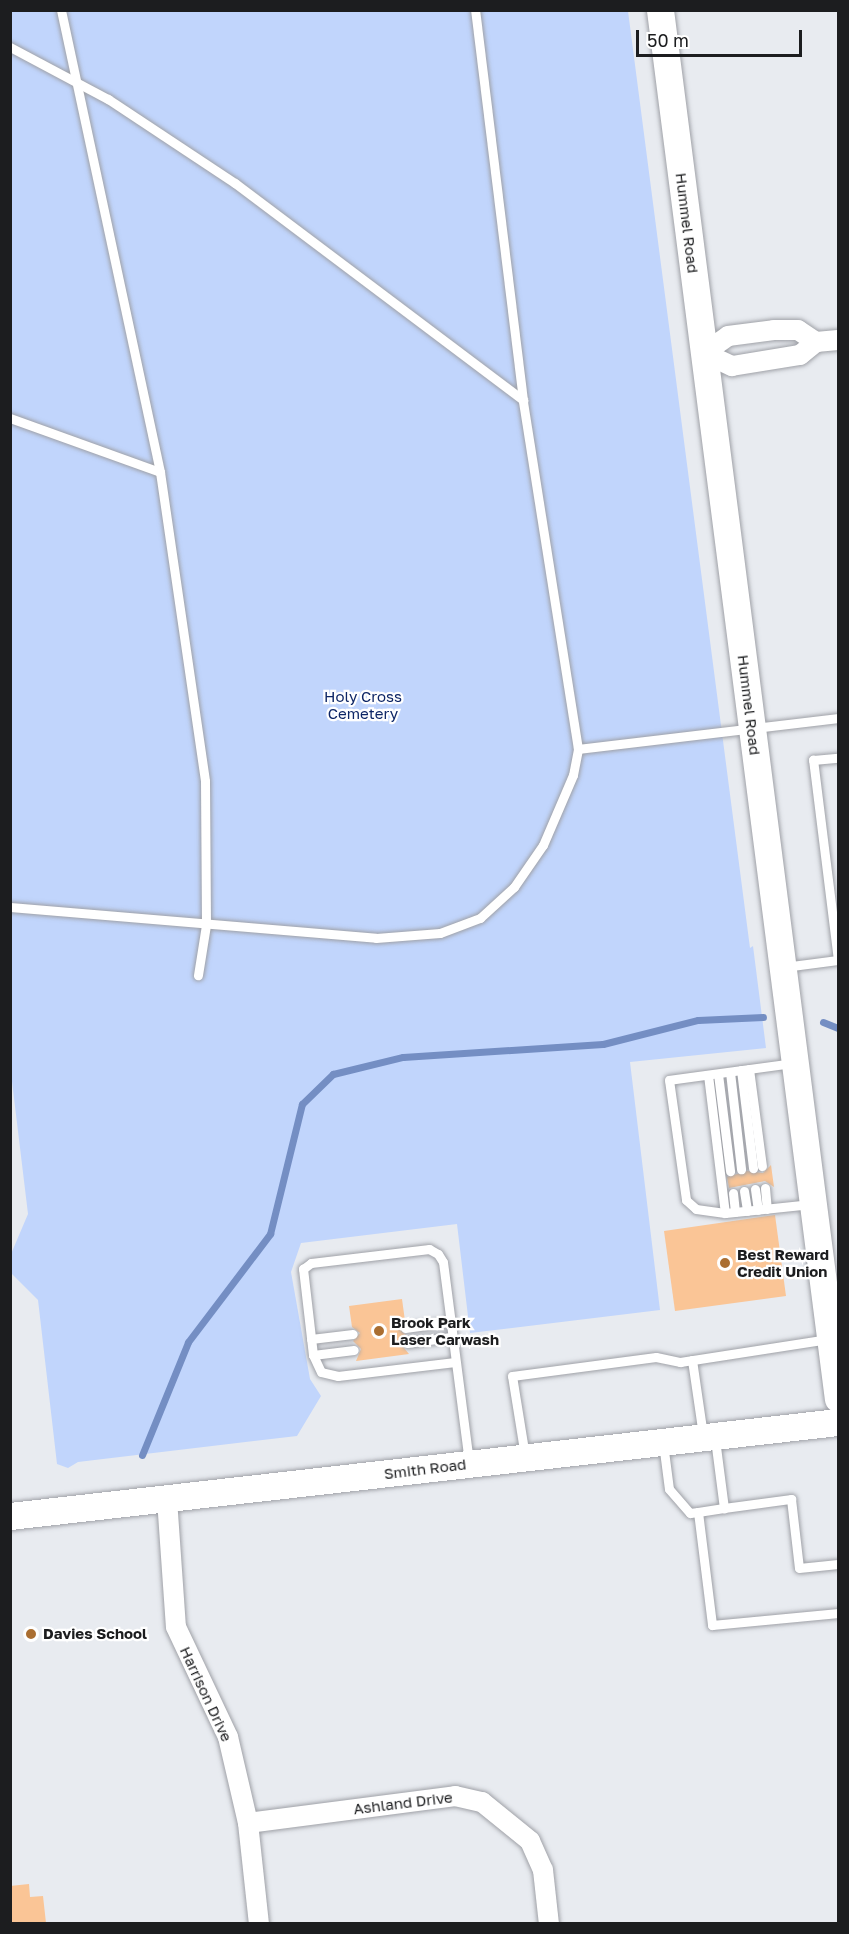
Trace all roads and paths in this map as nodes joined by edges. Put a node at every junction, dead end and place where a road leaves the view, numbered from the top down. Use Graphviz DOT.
graph roads {
  1 [pos="61,10"];
  2 [pos="475,10"];
  3 [pos="660,10"];
  4 [pos="10,47"];
  5 [pos="80,84"];
  6 [pos="838,340"];
  7 [pos="816,342"];
  8 [pos="704,353"];
  9 [pos="523,400"];
  10 [pos="10,418"];
  11 [pos="160,472"];
  12 [pos="838,718"];
  13 [pos="752,728"];
  14 [pos="578,749"];
  15 [pos="838,758"];
  16 [pos="10,907"];
  17 [pos="206,925"];
  18 [pos="838,960"];
  19 [pos="783,967"];
  20 [pos="198,975"];
  21 [pos="795,1062"];
  22 [pos="745,1070"];
  23 [pos="730,1072"];
  24 [pos="713,1074"];
  25 [pos="757,1167"];
  26 [pos="741,1169"];
  27 [pos="730,1171"];
  28 [pos="760,1189"];
  29 [pos="744,1191"];
  30 [pos="733,1193"];
  31 [pos="813,1204"];
  32 [pos="763,1209"];
  33 [pos="747,1211"];
  34 [pos="735,1212"];
  35 [pos="725,1213"];
  36 [pos="449,1322"];
  37 [pos="405,1328"];
  38 [pos="353,1334"];
  39 [pos="451,1337"];
  40 [pos="311,1339"];
  41 [pos="831,1339"];
  42 [pos="407,1343"];
  43 [pos="354,1350"];
  44 [pos="313,1355"];
  45 [pos="692,1360"];
  46 [pos="455,1362"];
  47 [pos="838,1399"];
  48 [pos="838,1422"];
  49 [pos="709,1437"];
  50 [pos="662,1442"];
  51 [pos="525,1458"];
  52 [pos="470,1464"];
  53 [pos="167,1499"];
  54 [pos="724,1508"];
  55 [pos="698,1512"];
  56 [pos="10,1516"];
  57 [pos="838,1564"];
  58 [pos="838,1612"];
  59 [pos="248,1822"];
  60 [pos="259,1923"];
  61 [pos="549,1923"];
  1 -- 5 [label="lane"];
  2 -- 9 [label="lane"];
  3 -- 8 [label="street, Hummel Road"];
  4 -- 5 [label="lane"];
  5 -- 9 [label="lane"];
  5 -- 11 [label="lane"];
  6 -- 7 [label="street"];
  7 -- 8 [label="street"];
  7 -- 8 [label="street"];
  8 -- 13 [label="street, Hummel Road"];
  9 -- 14 [label="lane"];
  10 -- 11 [label="lane"];
  11 -- 17 [label="lane"];
  12 -- 13 [label="lane"];
  13 -- 14 [label="lane"];
  13 -- 19 [label="street, Hummel Road"];
  14 -- 17 [label="lane"];
  15 -- 18 [label="lane"];
  16 -- 17 [label="lane"];
  17 -- 20 [label="lane"];
  18 -- 19 [label="lane"];
  19 -- 21 [label="street, Hummel Road"];
  21 -- 22 [label="lane"];
  21 -- 31 [label="street, Hummel Road"];
  22 -- 23 [label="lane"];
  22 -- 25 [label="lane"];
  23 -- 24 [label="lane"];
  23 -- 26 [label="lane"];
  24 -- 27 [label="lane"];
  24 -- 35 [label="lane"];
  24 -- 35 [label="lane"];
  28 -- 32 [label="lane"];
  29 -- 33 [label="lane"];
  30 -- 34 [label="lane"];
  31 -- 32 [label="lane"];
  31 -- 41 [label="street, Hummel Road"];
  32 -- 33 [label="lane"];
  33 -- 34 [label="lane"];
  34 -- 35 [label="lane"];
  36 -- 37 [label="lane"];
  36 -- 39 [label="lane"];
  36 -- 40 [label="lane"];
  38 -- 40 [label="lane"];
  39 -- 42 [label="lane"];
  39 -- 46 [label="lane"];
  40 -- 44 [label="lane"];
  41 -- 45 [label="lane"];
  41 -- 47 [label="street, Hummel Road"];
  43 -- 44 [label="lane"];
  44 -- 46 [label="lane"];
  45 -- 49 [label="lane"];
  45 -- 51 [label="lane"];
  46 -- 52 [label="lane"];
  48 -- 49 [label="street, Smith Road"];
  49 -- 50 [label="street, Smith Road"];
  49 -- 54 [label="lane"];
  50 -- 51 [label="street, Smith Road"];
  50 -- 55 [label="lane"];
  51 -- 52 [label="street, Smith Road"];
  52 -- 53 [label="street, Smith Road"];
  53 -- 56 [label="street, Smith Road"];
  53 -- 59 [label="street, Harrison Drive"];
  54 -- 55 [label="lane"];
  54 -- 57 [label="lane"];
  55 -- 58 [label="lane"];
  59 -- 60 [label="street, Harrison Drive"];
  59 -- 61 [label="street, Ashland Drive"];
}
